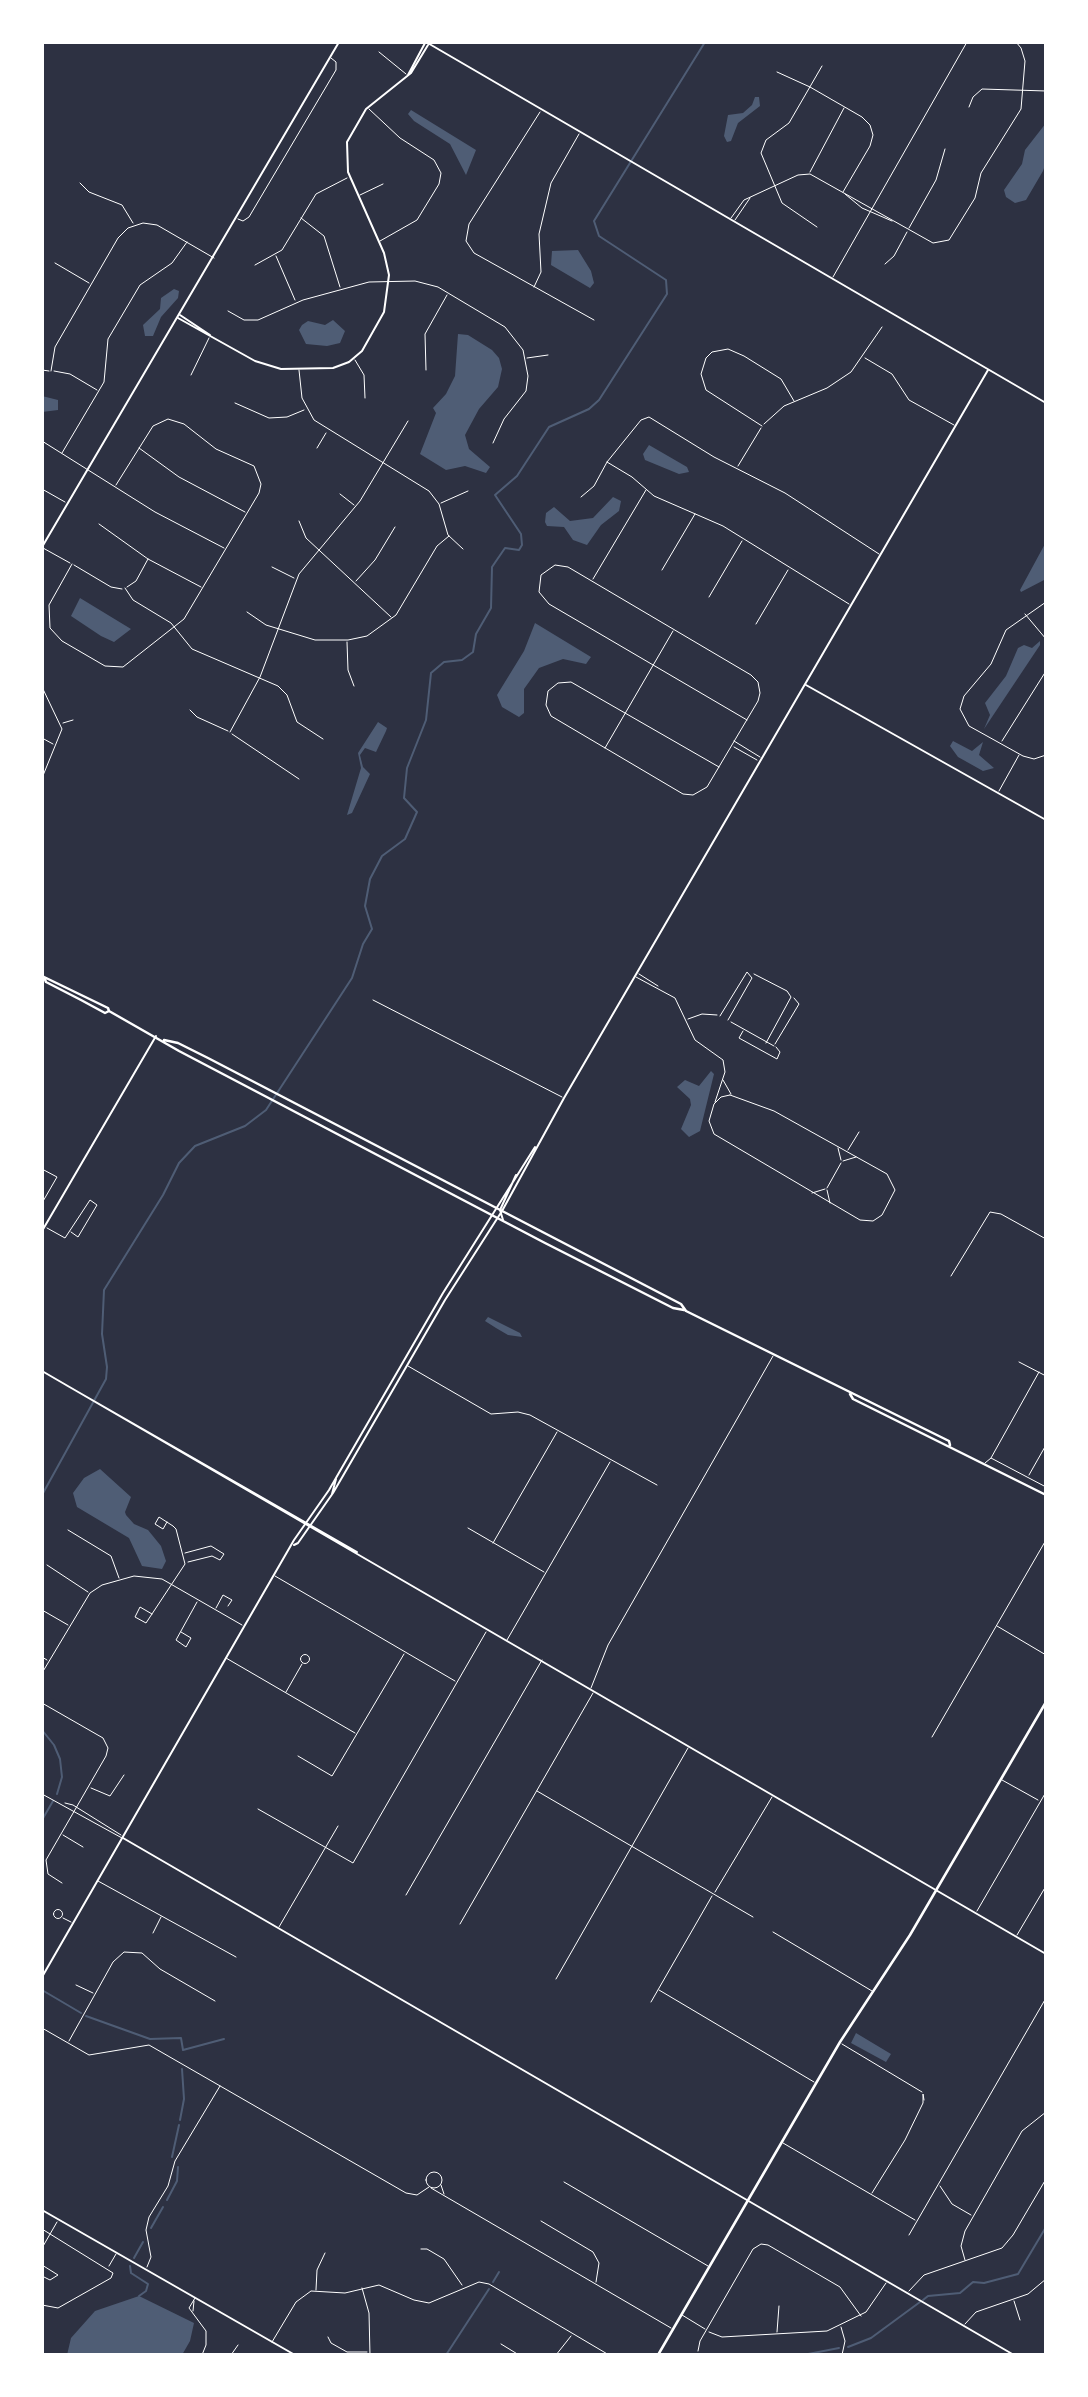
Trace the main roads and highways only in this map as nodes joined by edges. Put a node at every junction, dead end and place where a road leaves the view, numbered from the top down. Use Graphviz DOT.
graph roads {
  1 [pos="339,42"];
  2 [pos="426,43"];
  3 [pos="179,317"];
  4 [pos="988,370"];
  5 [pos="1046,403"];
  6 [pos="42,547"];
  7 [pos="805,684"];
  8 [pos="1046,820"];
  9 [pos="43,976"];
  10 [pos="156,1036"];
  11 [pos="164,1040"];
  12 [pos="536,1147"];
  13 [pos="499,1212"];
  14 [pos="492,1215"];
  15 [pos="43,1226"];
  16 [pos="42,1231"];
  17 [pos="684,1310"];
  18 [pos="42,1371"];
  19 [pos="65,1385"];
  20 [pos="850,1394"];
  21 [pos="950,1446"];
  22 [pos="336,1478"];
  23 [pos="332,1494"];
  24 [pos="1046,1495"];
  25 [pos="307,1521"];
  26 [pos="312,1524"];
  27 [pos="304,1525"];
  28 [pos="309,1528"];
  29 [pos="294,1545"];
  30 [pos="358,1553"];
  31 [pos="1046,1702"];
  32 [pos="122,1838"];
  33 [pos="936,1890"];
  34 [pos="1046,1954"];
  35 [pos="42,1977"];
  36 [pos="748,2201"];
  37 [pos="42,2210"];
  38 [pos="295,2355"];
  39 [pos="658,2355"];
  40 [pos="1014,2355"];
  1 -- 3 [label="main road"];
  2 -- 3 [label="main road"];
  2 -- 4 [label="main road"];
  3 -- 6 [label="main road"];
  4 -- 5 [label="main road"];
  4 -- 7 [label="main road"];
  7 -- 8 [label="main road"];
  7 -- 12 [label="main road"];
  9 -- 10 [label="main road"];
  10 -- 11 [label="main road"];
  10 -- 15 [label="main road"];
  11 -- 13 [label="main road"];
  11 -- 14 [label="main road"];
  12 -- 13 [label="main road"];
  12 -- 13 [label="main road"];
  13 -- 14 [label="main road"];
  13 -- 14 [label="main road"];
  13 -- 17 [label="main road"];
  13 -- 17 [label="main road"];
  13 -- 23 [label="main road"];
  14 -- 22 [label="main road"];
  15 -- 16 [label="main road"];
  17 -- 20 [label="main road"];
  18 -- 19 [label="main road"];
  19 -- 25 [label="main road"];
  19 -- 27 [label="main road"];
  20 -- 21 [label="main road"];
  20 -- 21 [label="main road"];
  21 -- 24 [label="main road"];
  22 -- 23 [label="main road"];
  22 -- 25 [label="main road"];
  23 -- 26 [label="main road"];
  25 -- 26 [label="main road"];
  25 -- 27 [label="main road"];
  26 -- 28 [label="main road"];
  26 -- 30 [label="main road"];
  27 -- 28 [label="main road"];
  27 -- 29 [label="main road"];
  28 -- 29 [label="main road"];
  28 -- 30 [label="main road"];
  29 -- 32 [label="main road"];
  30 -- 33 [label="main road"];
  31 -- 33 [label="main road"];
  32 -- 35 [label="main road"];
  32 -- 36 [label="main road"];
  33 -- 34 [label="main road"];
  33 -- 36 [label="main road"];
  36 -- 39 [label="main road"];
  36 -- 40 [label="main road"];
  37 -- 38 [label="main road"];
}
